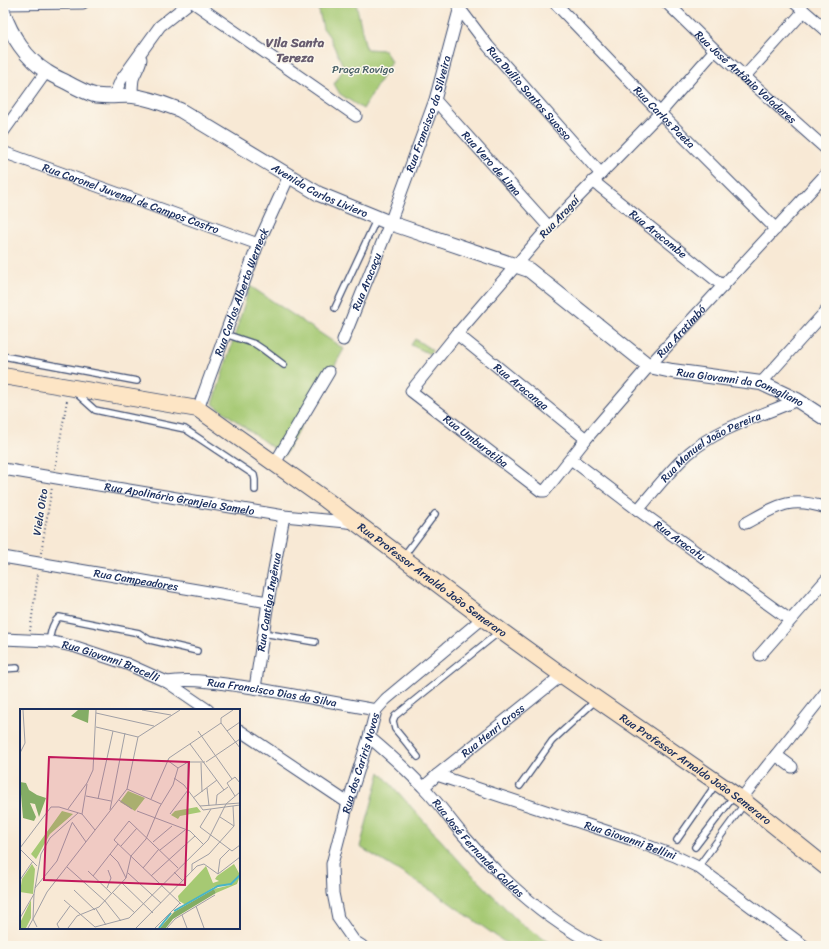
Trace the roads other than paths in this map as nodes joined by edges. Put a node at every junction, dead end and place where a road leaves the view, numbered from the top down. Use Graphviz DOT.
graph roads {
  1 [pos="83,3"];
  2 [pos="189,3"];
  3 [pos="194,3"];
  4 [pos="555,3"];
  5 [pos="667,3"];
  6 [pos="795,3"];
  7 [pos="3,4"];
  8 [pos="461,6"];
  9 [pos="804,11"];
  10 [pos="3,12"];
  11 [pos="826,30"];
  12 [pos="715,50"];
  13 [pos="142,53"];
  14 [pos="46,72"];
  15 [pos="745,76"];
  16 [pos="114,96"];
  17 [pos="132,96"];
  18 [pos="435,100"];
  19 [pos="660,113"];
  20 [pos="356,116"];
  21 [pos="3,132"];
  22 [pos="826,149"];
  23 [pos="3,152"];
  24 [pos="826,174"];
  25 [pos="289,176"];
  26 [pos="597,178"];
  27 [pos="377,218"];
  28 [pos="390,223"];
  29 [pos="549,227"];
  30 [pos="776,229"];
  31 [pos="258,244"];
  32 [pos="516,265"];
  33 [pos="723,286"];
  34 [pos="335,308"];
  35 [pos="826,311"];
  36 [pos="225,334"];
  37 [pos="457,334"];
  38 [pos="343,340"];
  39 [pos="3,356"];
  40 [pos="284,365"];
  41 [pos="649,366"];
  42 [pos="329,372"];
  43 [pos="3,376"];
  44 [pos="137,382"];
  45 [pos="761,383"];
  46 [pos="70,387"];
  47 [pos="411,391"];
  48 [pos="797,400"];
  49 [pos="198,409"];
  50 [pos="826,419"];
  51 [pos="586,439"];
  52 [pos="571,459"];
  53 [pos="275,463"];
  54 [pos="3,469"];
  55 [pos="255,490"];
  56 [pos="542,490"];
  57 [pos="826,508"];
  58 [pos="638,510"];
  59 [pos="435,514"];
  60 [pos="284,516"];
  61 [pos="357,523"];
  62 [pos="746,523"];
  63 [pos="3,557"];
  64 [pos="403,557"];
  65 [pos="826,580"];
  66 [pos="268,602"];
  67 [pos="483,618"];
  68 [pos="790,620"];
  69 [pos="501,630"];
  70 [pos="263,633"];
  71 [pos="3,639"];
  72 [pos="49,641"];
  73 [pos="315,642"];
  74 [pos="197,651"];
  75 [pos="760,655"];
  76 [pos="16,668"];
  77 [pos="3,669"];
  78 [pos="562,674"];
  79 [pos="167,682"];
  80 [pos="255,688"];
  81 [pos="826,692"];
  82 [pos="597,699"];
  83 [pos="207,709"];
  84 [pos="376,710"];
  85 [pos="240,731"];
  86 [pos="369,737"];
  87 [pos="776,755"];
  88 [pos="418,757"];
  89 [pos="792,767"];
  90 [pos="437,775"];
  91 [pos="717,783"];
  92 [pos="520,786"];
  93 [pos="424,787"];
  94 [pos="740,799"];
  95 [pos="348,803"];
  96 [pos="677,840"];
  97 [pos="695,847"];
  98 [pos="698,867"];
  99 [pos="826,867"];
  100 [pos="362,946"];
  101 [pos="597,946"];
  102 [pos="804,946"];
  1 -- 7 [label="street"];
  2 -- 13 [label="street"];
  3 -- 20 [label="street"];
  4 -- 19 [label="street, Rua Carlos Paeta"];
  5 -- 12 [label="street, Rua José Antônio Valadares"];
  6 -- 9 [label="street"];
  8 -- 18 [label="street, Rua Francisco da Silveira"];
  8 -- 26 [label="street, Rua Duílio Santos Suosso"];
  9 -- 11 [label="street"];
  9 -- 15 [label="street"];
  10 -- 14 [label="street, Avenida Carlos Liviero"];
  12 -- 15 [label="street, Rua José Antônio Valadares"];
  12 -- 19 [label="street, Rua Aragaí"];
  13 -- 16 [label="street"];
  13 -- 17 [label="street"];
  14 -- 16 [label="street, Avenida Carlos Liviero"];
  14 -- 21 [label="street"];
  15 -- 22 [label="street, Rua José Antônio Valadares"];
  16 -- 17 [label="street, Avenida Carlos Liviero"];
  17 -- 25 [label="street, Avenida Carlos Liviero"];
  18 -- 28 [label="street, Rua Francisco da Silveira"];
  18 -- 29 [label="street, Rua Vero de Lima"];
  19 -- 26 [label="street, Rua Aragaí"];
  19 -- 30 [label="street, Rua Carlos Paeta"];
  23 -- 31 [label="street, Rua Coronel Juvenal de Campos Castro"];
  24 -- 30 [label="street, Rua Aratimbó"];
  25 -- 27 [label="street, Avenida Carlos Liviero"];
  25 -- 31 [label="street, Rua Carlos Alberto Werneck"];
  26 -- 29 [label="street, Rua Aragaí"];
  26 -- 33 [label="street, Rua Aracambe"];
  27 -- 28 [label="street, Avenida Carlos Liviero"];
  27 -- 34 [label="lane"];
  28 -- 32 [label="street, Avenida Carlos Liviero"];
  28 -- 38 [label="street, Rua Aracaçu"];
  29 -- 32 [label="street, Rua Aragaí"];
  30 -- 33 [label="street, Rua Aratimbó"];
  31 -- 36 [label="street, Rua Carlos Alberto Werneck"];
  32 -- 37 [label="street, Rua Aragaí"];
  32 -- 41 [label="street, Avenida Carlos Liviero"];
  33 -- 41 [label="street, Rua Aratimbó"];
  35 -- 45 [label="street"];
  36 -- 40 [label="lane"];
  36 -- 49 [label="street, Rua Carlos Alberto Werneck"];
  37 -- 47 [label="street, Rua Aragaí"];
  37 -- 51 [label="street, Rua Aracanga"];
  39 -- 44 [label="lane"];
  41 -- 45 [label="street, Rua Giovanni da Conegliano"];
  41 -- 51 [label="street, Rua Aratimbó"];
  42 -- 53 [label="street"];
  43 -- 46 [label="main road, Rua Professor Arnaldo João Semeraro"];
  45 -- 48 [label="street, Rua Giovanni da Conegliano"];
  46 -- 49 [label="main road, Rua Professor Arnaldo João Semeraro"];
  46 -- 55 [label="lane"];
  47 -- 56 [label="street, Rua Umburatiba"];
  48 -- 50 [label="street, Rua Giovanni da Conegliano"];
  48 -- 58 [label="street, Rua Manuel João Pereira"];
  49 -- 53 [label="main road, Rua Professor Arnaldo João Semeraro"];
  51 -- 52 [label="street, Rua Aratimbó"];
  52 -- 56 [label="street, Rua Aratimbó"];
  52 -- 58 [label="street, Rua Aracatu"];
  53 -- 61 [label="main road, Rua Professor Arnaldo João Semeraro"];
  54 -- 60 [label="street, Rua Apolinário Granjeia Samelo"];
  57 -- 62 [label="street"];
  58 -- 68 [label="street, Rua Aracatu"];
  59 -- 64 [label="lane"];
  60 -- 61 [label="street, Rua Apolinário Granjeia Samelo"];
  60 -- 66 [label="street, Rua Cantiga Ingênua"];
  61 -- 64 [label="main road, Rua Professor Arnaldo João Semeraro"];
  63 -- 66 [label="street, Rua Campeadores"];
  64 -- 67 [label="main road, Rua Professor Arnaldo João Semeraro"];
  65 -- 68 [label="street"];
  66 -- 70 [label="street, Rua Cantiga Ingênua"];
  67 -- 69 [label="main road, Rua Professor Arnaldo João Semeraro"];
  67 -- 84 [label="street, Rua dos Cariris Novos"];
  68 -- 75 [label="street"];
  69 -- 78 [label="main road, Rua Professor Arnaldo João Semeraro"];
  69 -- 88 [label="lane"];
  70 -- 73 [label="lane"];
  70 -- 80 [label="street, Rua Cantiga Ingênua"];
  71 -- 72 [label="street, Rua Giovanni Bracelli"];
  72 -- 74 [label="lane"];
  72 -- 79 [label="street, Rua Giovanni Bracelli"];
  76 -- 77 [label="lane"];
  78 -- 82 [label="main road, Rua Professor Arnaldo João Semeraro"];
  78 -- 90 [label="street, Rua Henri Cross"];
  79 -- 80 [label="street, Rua Francisco Dias da Silva"];
  79 -- 83 [label="street, Rua Giovanni Bracelli"];
  80 -- 84 [label="street, Rua Francisco Dias da Silva"];
  81 -- 87 [label="street"];
  82 -- 91 [label="main road, Rua Professor Arnaldo João Semeraro"];
  82 -- 92 [label="lane"];
  84 -- 86 [label="street, Rua dos Cariris Novos"];
  85 -- 95 [label="street"];
  86 -- 93 [label="street, Rua José Fernandes Caldas"];
  86 -- 95 [label="street, Rua dos Cariris Novos"];
  87 -- 89 [label="street"];
  87 -- 94 [label="street"];
  90 -- 93 [label="street, Rua Henri Cross"];
  90 -- 98 [label="street, Rua Giovanni Bellini"];
  91 -- 94 [label="main road, Rua Professor Arnaldo João Semeraro"];
  91 -- 96 [label="lane"];
  93 -- 101 [label="street, Rua José Fernandes Caldas"];
  94 -- 97 [label="lane"];
  94 -- 98 [label="lane"];
  94 -- 99 [label="main road, Rua Professor Arnaldo João Semeraro"];
  95 -- 100 [label="street, Rua dos Cariris Novos"];
  98 -- 102 [label="street, Rua Giovanni Bellini"];
}
